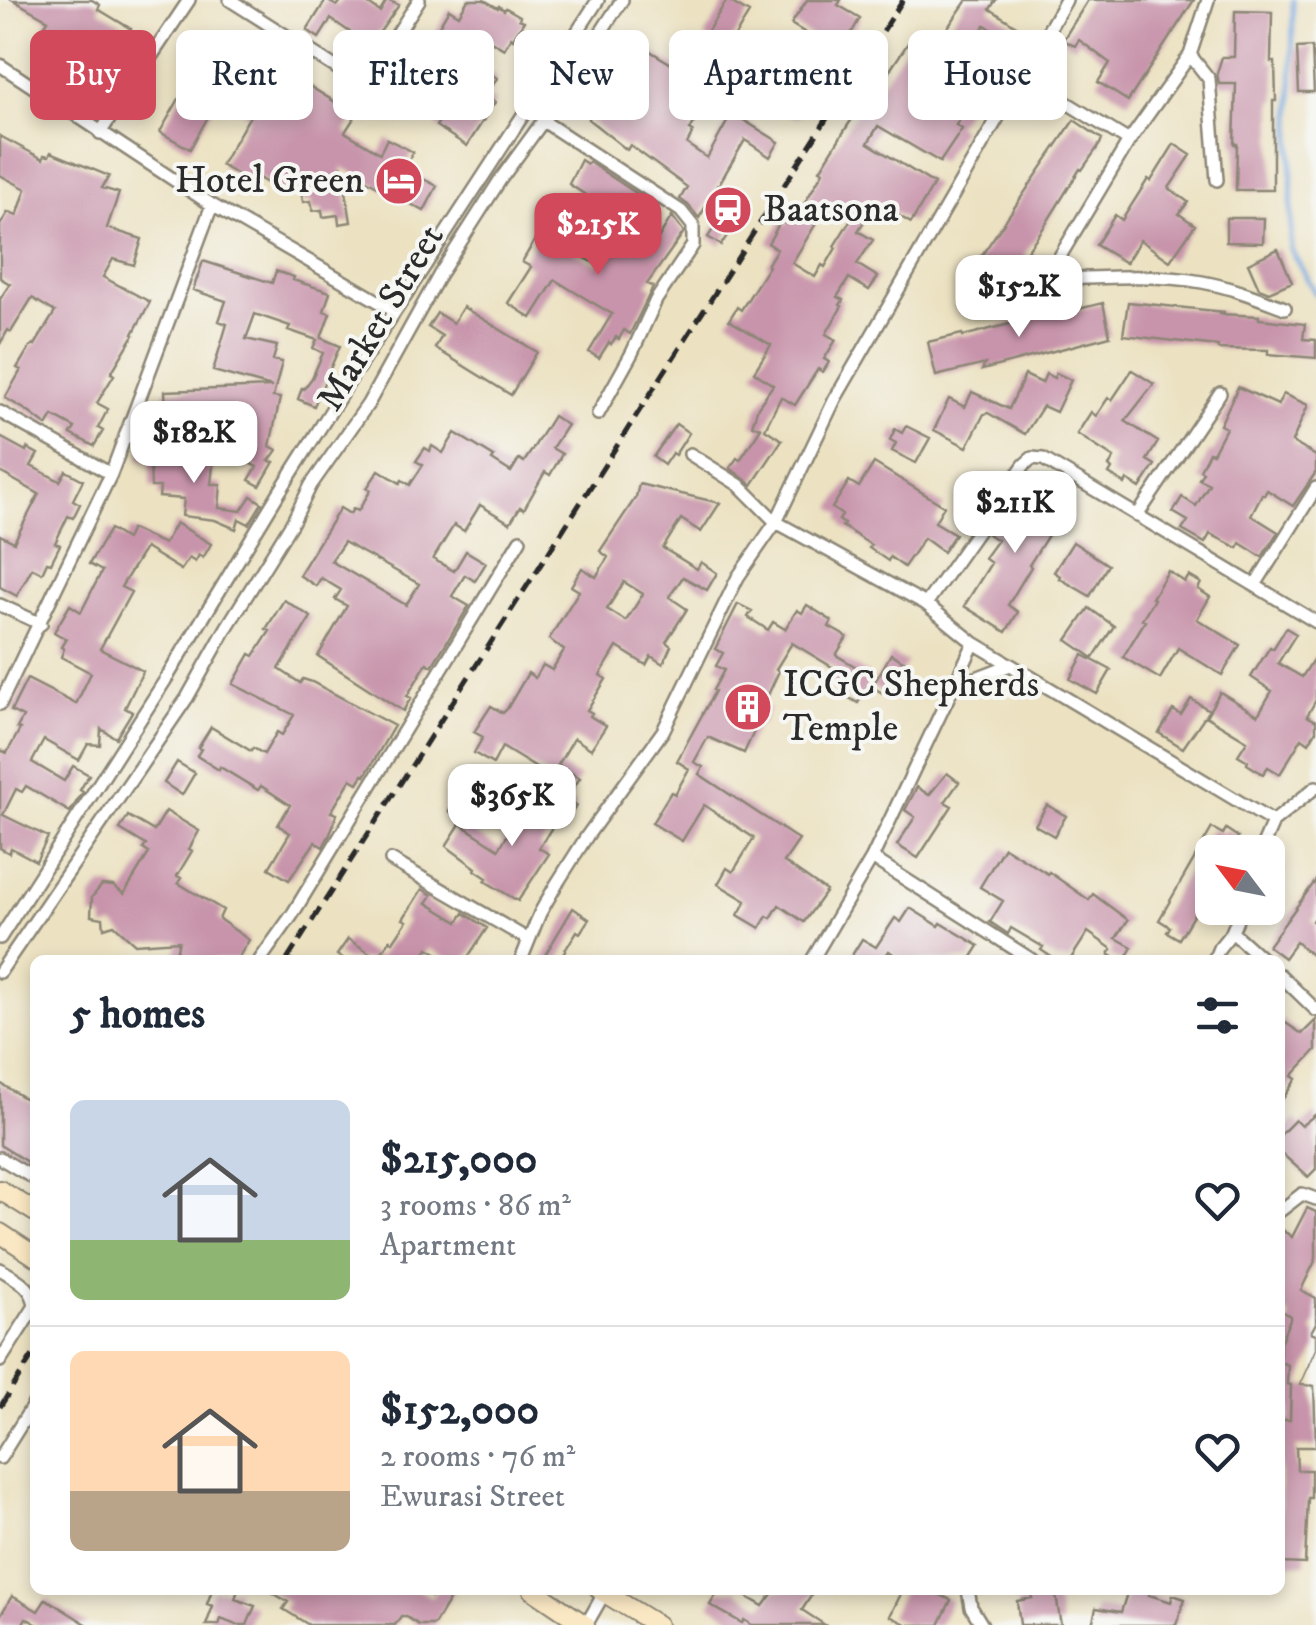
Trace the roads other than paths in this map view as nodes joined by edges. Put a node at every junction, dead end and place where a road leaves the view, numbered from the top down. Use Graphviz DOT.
graph roads {
  1 [pos="189,0"];
  2 [pos="230,0"];
  3 [pos="419,0"];
  4 [pos="598,0"];
  5 [pos="622,0"];
  6 [pos="1066,0"];
  7 [pos="1208,0"];
  8 [pos="1048,30"];
  9 [pos="1190,54"];
  10 [pos="0,66"];
  11 [pos="1067,102"];
  12 [pos="997,120"];
  13 [pos="543,121"];
  14 [pos="100,133"];
  15 [pos="1129,141"];
  16 [pos="1217,180"];
  17 [pos="212,205"];
  18 [pos="1285,308"];
  19 [pos="395,311"];
  20 [pos="1220,393"];
  21 [pos="0,412"];
  22 [pos="598,414"];
  23 [pos="126,435"];
  24 [pos="228,448"];
  25 [pos="690,454"];
  26 [pos="112,474"];
  27 [pos="1316,488"];
  28 [pos="1137,516"];
  29 [pos="776,522"];
  30 [pos="520,540"];
  31 [pos="1255,585"];
  32 [pos="926,604"];
  33 [pos="0,606"];
  34 [pos="1316,622"];
  35 [pos="41,624"];
  36 [pos="974,643"];
  37 [pos="1010,665"];
  38 [pos="953,687"];
  39 [pos="0,704"];
  40 [pos="1316,787"];
  41 [pos="1273,822"];
  42 [pos="1267,835"];
  43 [pos="872,858"];
  44 [pos="390,860"];
  45 [pos="1235,925"];
  46 [pos="1232,932"];
  47 [pos="0,938"];
  48 [pos="529,940"];
  49 [pos="263,955"];
  50 [pos="523,955"];
  51 [pos="815,955"];
  52 [pos="1024,955"];
  53 [pos="1216,955"];
  54 [pos="1258,955"];
  55 [pos="0,972"];
  56 [pos="1285,980"];
  57 [pos="1316,1010"];
  58 [pos="0,1158"];
  59 [pos="30,1176"];
  60 [pos="1316,1182"];
  61 [pos="0,1190"];
  62 [pos="1302,1194"];
  63 [pos="1316,1198"];
  64 [pos="1285,1207"];
  65 [pos="30,1209"];
  66 [pos="0,1233"];
  67 [pos="30,1253"];
  68 [pos="0,1269"];
  69 [pos="30,1290"];
  70 [pos="30,1312"];
  71 [pos="0,1361"];
  72 [pos="30,1410"];
  73 [pos="0,1458"];
  74 [pos="541,1595"];
  75 [pos="601,1595"];
  76 [pos="609,1595"];
  77 [pos="969,1595"];
  78 [pos="586,1625"];
  79 [pos="657,1625"];
  80 [pos="982,1625"];
  1 -- 14 [label="street"];
  2 -- 3 [label="street"];
  4 -- 19 [label="street, Market Street"];
  5 -- 13 [label="street, Market Street"];
  6 -- 8 [label="street"];
  7 -- 9 [label="street"];
  9 -- 15 [label="street"];
  9 -- 16 [label="street"];
  10 -- 14 [label="street"];
  11 -- 15 [label="street"];
  12 -- 29 [label="street"];
  13 -- 22 [label="street"];
  13 -- 55 [label="street, Market Street"];
  14 -- 17 [label="street"];
  15 -- 18 [label="street"];
  17 -- 19 [label="street"];
  17 -- 23 [label="street"];
  19 -- 47 [label="street, Market Street"];
  20 -- 28 [label="street"];
  21 -- 26 [label="street"];
  23 -- 24 [label="street"];
  23 -- 26 [label="street"];
  25 -- 29 [label="street"];
  26 -- 35 [label="street"];
  27 -- 31 [label="street"];
  28 -- 31 [label="street"];
  28 -- 32 [label="street"];
  29 -- 32 [label="street"];
  29 -- 48 [label="street"];
  30 -- 49 [label="street"];
  31 -- 34 [label="street"];
  32 -- 36 [label="street"];
  33 -- 35 [label="street"];
  35 -- 39 [label="street"];
  36 -- 37 [label="street"];
  36 -- 38 [label="street"];
  37 -- 38 [label="street"];
  37 -- 41 [label="street"];
  38 -- 43 [label="street"];
  40 -- 41 [label="street"];
  41 -- 42 [label="street"];
  43 -- 51 [label="street"];
  43 -- 52 [label="street"];
  44 -- 48 [label="street"];
  45 -- 46 [label="street"];
  46 -- 53 [label="street"];
  46 -- 54 [label="street"];
  48 -- 50 [label="street"];
  56 -- 57 [label="street"];
  58 -- 59 [label="street"];
  60 -- 62 [label="street"];
  61 -- 65 [label="main road"];
  62 -- 63 [label="street"];
  62 -- 64 [label="street"];
  66 -- 67 [label="main road"];
  68 -- 69 [label="street"];
  70 -- 71 [label="street"];
  72 -- 73 [label="street"];
  74 -- 78 [label="main road"];
  75 -- 78 [label="street"];
  76 -- 79 [label="main road"];
  77 -- 80 [label="street"];
}
